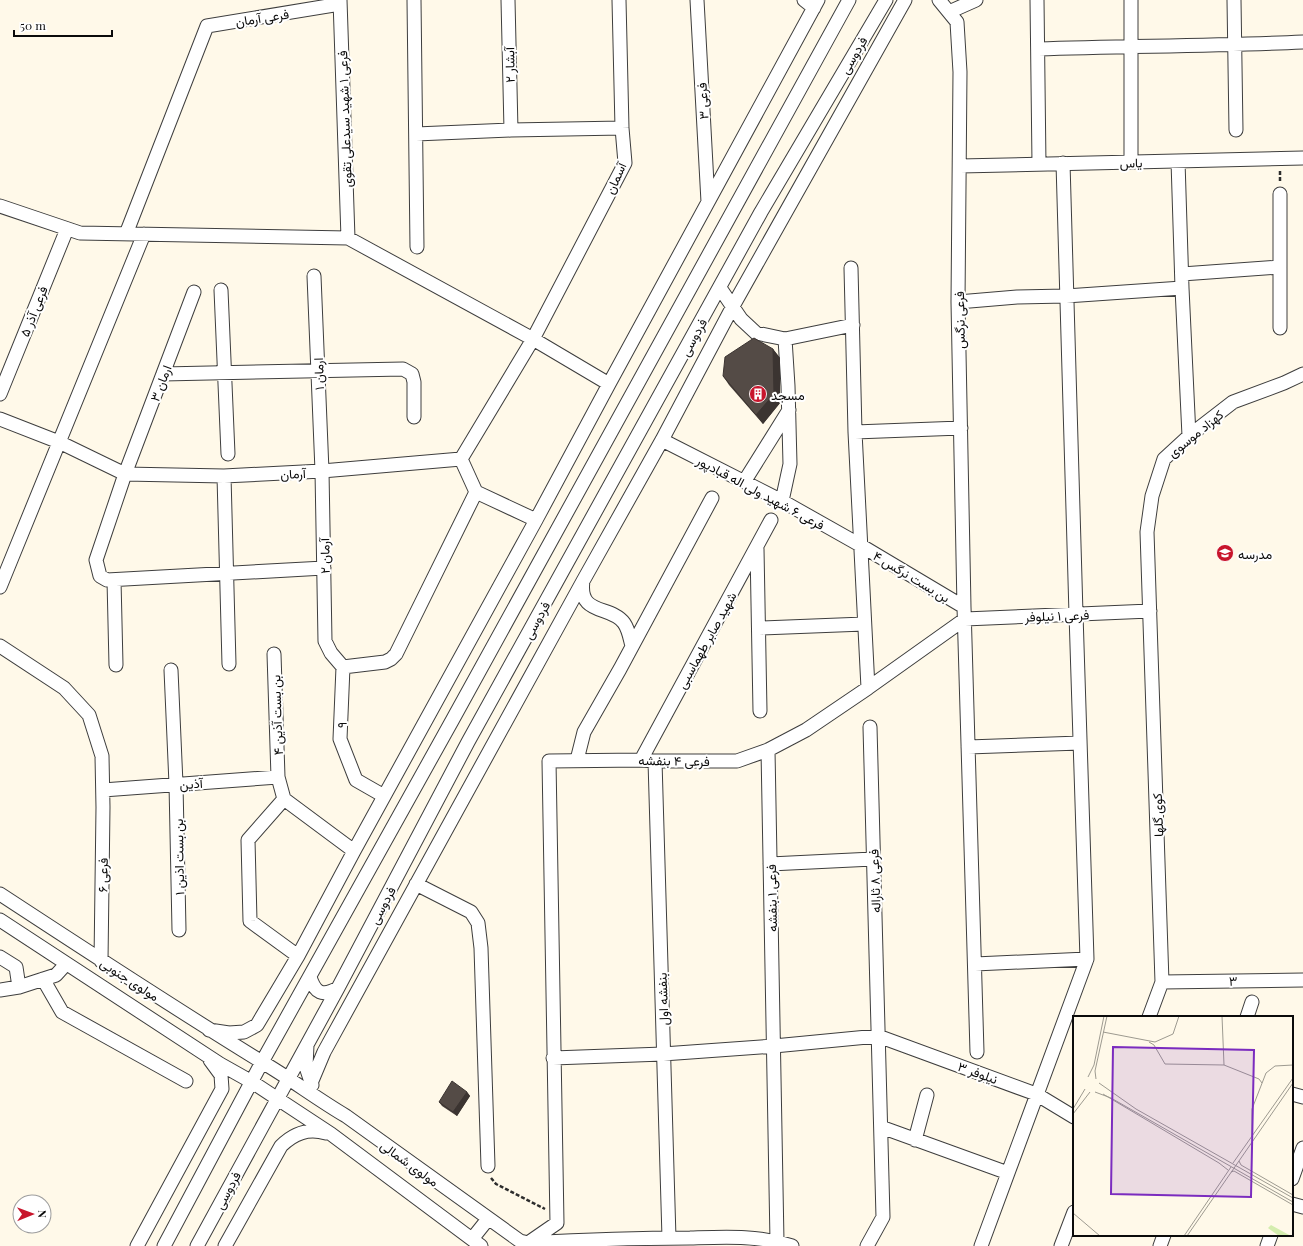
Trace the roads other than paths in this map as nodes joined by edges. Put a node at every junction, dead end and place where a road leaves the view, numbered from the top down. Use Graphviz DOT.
graph roads {
  1 [pos="414,0"];
  2 [pos="508,0"];
  3 [pos="619,0"];
  4 [pos="697,0"];
  5 [pos="849,0"];
  6 [pos="886,0"];
  7 [pos="906,0"];
  8 [pos="939,0"];
  9 [pos="976,0"];
  10 [pos="1037,0"];
  11 [pos="1131,0"];
  12 [pos="1234,0"];
  13 [pos="340,2"];
  14 [pos="812,3"];
  15 [pos="953,17"];
  16 [pos="1303,42"];
  17 [pos="1234,45"];
  18 [pos="1131,46"];
  19 [pos="1038,49"];
  20 [pos="622,128"];
  21 [pos="511,130"];
  22 [pos="1236,130"];
  23 [pos="416,134"];
  24 [pos="1303,158"];
  25 [pos="1178,161"];
  26 [pos="1131,162"];
  27 [pos="1063,163"];
  28 [pos="1039,164"];
  29 [pos="960,166"];
  30 [pos="1280,194"];
  31 [pos="708,202"];
  32 [pos="0,206"];
  33 [pos="67,229"];
  34 [pos="126,234"];
  35 [pos="144,234"];
  36 [pos="348,238"];
  37 [pos="417,247"];
  38 [pos="1280,267"];
  39 [pos="851,268"];
  40 [pos="1182,274"];
  41 [pos="314,276"];
  42 [pos="720,288"];
  43 [pos="1182,288"];
  44 [pos="221,290"];
  45 [pos="194,292"];
  46 [pos="1066,296"];
  47 [pos="958,302"];
  48 [pos="733,306"];
  49 [pos="853,325"];
  50 [pos="1280,328"];
  51 [pos="533,338"];
  52 [pos="785,339"];
  53 [pos="318,372"];
  54 [pos="225,373"];
  55 [pos="163,374"];
  56 [pos="1303,374"];
  57 [pos="609,384"];
  58 [pos="0,394"];
  59 [pos="789,410"];
  60 [pos="414,417"];
  61 [pos="0,419"];
  62 [pos="961,428"];
  63 [pos="855,432"];
  64 [pos="1189,436"];
  65 [pos="662,440"];
  66 [pos="59,442"];
  67 [pos="228,454"];
  68 [pos="460,459"];
  69 [pos="322,471"];
  70 [pos="125,474"];
  71 [pos="224,476"];
  72 [pos="744,482"];
  73 [pos="609,489"];
  74 [pos="476,492"];
  75 [pos="712,498"];
  76 [pos="628,501"];
  77 [pos="782,502"];
  78 [pos="536,520"];
  79 [pos="771,520"];
  80 [pos="860,545"];
  81 [pos="757,547"];
  82 [pos="324,568"];
  83 [pos="226,574"];
  84 [pos="114,580"];
  85 [pos="583,581"];
  86 [pos="0,587"];
  87 [pos="1150,611"];
  88 [pos="964,613"];
  89 [pos="1076,614"];
  90 [pos="864,624"];
  91 [pos="758,628"];
  92 [pos="0,646"];
  93 [pos="632,646"];
  94 [pos="274,654"];
  95 [pos="229,664"];
  96 [pos="116,665"];
  97 [pos="342,667"];
  98 [pos="171,670"];
  99 [pos="868,688"];
  100 [pos="760,711"];
  101 [pos="870,727"];
  102 [pos="1080,743"];
  103 [pos="968,747"];
  104 [pos="768,750"];
  105 [pos="578,760"];
  106 [pos="641,760"];
  107 [pos="655,761"];
  108 [pos="278,777"];
  109 [pos="176,784"];
  110 [pos="103,790"];
  111 [pos="384,796"];
  112 [pos="284,799"];
  113 [pos="354,851"];
  114 [pos="873,859"];
  115 [pos="770,864"];
  116 [pos="416,884"];
  117 [pos="0,894"];
  118 [pos="0,920"];
  119 [pos="179,930"];
  120 [pos="298,956"];
  121 [pos="0,957"];
  122 [pos="1087,959"];
  123 [pos="101,961"];
  124 [pos="66,964"];
  125 [pos="975,964"];
  126 [pos="310,976"];
  127 [pos="43,979"];
  128 [pos="1303,980"];
  129 [pos="1162,982"];
  130 [pos="19,987"];
  131 [pos="338,988"];
  132 [pos="0,990"];
  133 [pos="1252,1002"];
  134 [pos="1149,1016"];
  135 [pos="1247,1016"];
  136 [pos="209,1030"];
  137 [pos="878,1036"];
  138 [pos="307,1044"];
  139 [pos="774,1046"];
  140 [pos="976,1052"];
  141 [pos="663,1054"];
  142 [pos="207,1055"];
  143 [pos="554,1058"];
  144 [pos="262,1062"];
  145 [pos="288,1078"];
  146 [pos="186,1081"];
  147 [pos="252,1082"];
  148 [pos="311,1083"];
  149 [pos="1036,1094"];
  150 [pos="1293,1094"];
  151 [pos="928,1095"];
  152 [pos="1303,1097"];
  153 [pos="277,1099"];
  154 [pos="322,1102"];
  155 [pos="1073,1116"];
  156 [pos="881,1127"];
  157 [pos="330,1134"];
  158 [pos="915,1140"];
  159 [pos="1303,1148"];
  160 [pos="488,1166"];
  161 [pos="1008,1173"];
  162 [pos="1293,1176"];
  163 [pos="1293,1204"];
  164 [pos="1303,1207"];
  165 [pos="1073,1215"];
  166 [pos="488,1219"];
  167 [pos="1164,1236"];
  168 [pos="1271,1236"];
  169 [pos="669,1238"];
  170 [pos="777,1241"];
  171 [pos="476,1243"];
  172 [pos="524,1244"];
  173 [pos="137,1246"];
  174 [pos="164,1246"];
  175 [pos="197,1246"];
  176 [pos="225,1246"];
  177 [pos="792,1246"];
  178 [pos="867,1246"];
  179 [pos="981,1246"];
  180 [pos="1061,1246"];
  181 [pos="1160,1246"];
  182 [pos="1267,1246"];
  1 -- 23 [label="street"];
  2 -- 21 [label="street, آبشار ۲"];
  3 -- 20 [label="street, آسمان"];
  4 -- 31 [label="street, فرعی ۳"];
  5 -- 126 [label="street, فردوسی"];
  6 -- 42 [label="street, فردوسی"];
  7 -- 48 [label="street"];
  8 -- 15 [label="street"];
  9 -- 15 [label="street"];
  10 -- 19 [label="street"];
  11 -- 18 [label="street"];
  12 -- 17 [label="street"];
  13 -- 34 [label="street, فرعی آرمان"];
  13 -- 36 [label="street, فرعی ۱ شهید سیدعلی تقوی"];
  14 -- 31 [label="street"];
  15 -- 29 [label="street, فرعی نرگس"];
  16 -- 17 [label="street"];
  17 -- 18 [label="street"];
  17 -- 22 [label="street"];
  18 -- 19 [label="street"];
  18 -- 26 [label="street"];
  19 -- 28 [label="street"];
  20 -- 21 [label="street"];
  20 -- 51 [label="street, آسمان"];
  21 -- 23 [label="street"];
  23 -- 37 [label="street"];
  24 -- 25 [label="street, یاس"];
  25 -- 26 [label="street, یاس"];
  25 -- 40 [label="street"];
  26 -- 27 [label="street, یاس"];
  27 -- 28 [label="street, یاس"];
  27 -- 46 [label="street"];
  28 -- 29 [label="street, یاس"];
  29 -- 47 [label="street, فرعی نرگس"];
  30 -- 38 [label="street"];
  31 -- 57 [label="street"];
  32 -- 33 [label="street"];
  33 -- 34 [label="street"];
  33 -- 58 [label="street, فرعی آذر ۵"];
  34 -- 35 [label="street"];
  35 -- 36 [label="street"];
  35 -- 66 [label="street"];
  36 -- 51 [label="street"];
  38 -- 40 [label="street"];
  38 -- 50 [label="street"];
  39 -- 49 [label="street"];
  40 -- 43 [label="street"];
  41 -- 53 [label="street, ارمان ۱"];
  42 -- 48 [label="street"];
  42 -- 73 [label="street, فردوسی"];
  43 -- 46 [label="street"];
  43 -- 64 [label="street"];
  44 -- 54 [label="street"];
  45 -- 55 [label="street, ارمان ۳"];
  46 -- 47 [label="street"];
  46 -- 89 [label="street"];
  47 -- 62 [label="street, فرعی نرگس"];
  48 -- 52 [label="street"];
  48 -- 65 [label="street"];
  49 -- 52 [label="street"];
  49 -- 63 [label="street"];
  51 -- 57 [label="street"];
  51 -- 68 [label="street, آسمان"];
  52 -- 59 [label="street"];
  53 -- 54 [label="street"];
  53 -- 60 [label="street"];
  53 -- 69 [label="street, ارمان ۱"];
  54 -- 55 [label="street"];
  54 -- 67 [label="street"];
  55 -- 70 [label="street, ارمان ۳"];
  56 -- 64 [label="street, کهزاد موسوی"];
  57 -- 78 [label="street"];
  59 -- 72 [label="street"];
  59 -- 77 [label="street"];
  61 -- 66 [label="street"];
  62 -- 63 [label="street"];
  62 -- 88 [label="street, فرعی نرگس"];
  63 -- 80 [label="street"];
  64 -- 87 [label="street, کهزاد موسوی"];
  65 -- 72 [label="street, فرعی ۶ شهید ولی اله قبادپور"];
  65 -- 76 [label="street"];
  66 -- 70 [label="street"];
  66 -- 86 [label="street"];
  68 -- 69 [label="street, آرمان"];
  68 -- 74 [label="street"];
  69 -- 71 [label="street, آرمان"];
  69 -- 82 [label="street, آرمان ۲"];
  70 -- 71 [label="street, آرمان"];
  70 -- 84 [label="street, ارمان ۳"];
  71 -- 83 [label="street"];
  72 -- 77 [label="street, فرعی ۶ شهید ولی اله قبادپور"];
  73 -- 76 [label="street"];
  73 -- 131 [label="street, فردوسی"];
  74 -- 78 [label="street"];
  74 -- 97 [label="street"];
  75 -- 93 [label="street"];
  76 -- 85 [label="street"];
  77 -- 80 [label="street, فرعی ۶ شهید ولی اله قبادپور"];
  78 -- 111 [label="street"];
  79 -- 81 [label="street, شهید صابر طهماسبی"];
  80 -- 88 [label="street, بن بست نرگس ۴"];
  80 -- 90 [label="street"];
  81 -- 91 [label="street"];
  81 -- 106 [label="street, شهید صابر طهماسبی"];
  82 -- 83 [label="street"];
  82 -- 97 [label="street, آرمان ۲"];
  83 -- 84 [label="street"];
  83 -- 95 [label="street"];
  84 -- 96 [label="street"];
  85 -- 93 [label="street"];
  85 -- 116 [label="street"];
  87 -- 89 [label="street, فرعی ۱ نیلوفر"];
  87 -- 129 [label="street, کوی گلها"];
  88 -- 89 [label="street, فرعی ۱ نیلوفر"];
  88 -- 99 [label="street, فرعی ۴ بنفشه"];
  88 -- 103 [label="street, فرعی نرگس"];
  89 -- 102 [label="street"];
  90 -- 91 [label="street"];
  90 -- 99 [label="street"];
  91 -- 100 [label="street"];
  92 -- 110 [label="street, فرعی ۶"];
  93 -- 105 [label="street"];
  94 -- 108 [label="street, بن بست آذین ۴"];
  97 -- 111 [label="street, ۹"];
  98 -- 109 [label="street, بن بست اذین ۱"];
  99 -- 104 [label="street, فرعی ۴ بنفشه"];
  101 -- 114 [label="street, فرعی ۸ ثاراله"];
  102 -- 103 [label="street"];
  102 -- 122 [label="street"];
  103 -- 125 [label="street, فرعی نرگس"];
  104 -- 107 [label="street, فرعی ۴ بنفشه"];
  104 -- 115 [label="street, فرعی ۱ بنفشه"];
  105 -- 106 [label="street, فرعی ۴ بنفشه"];
  105 -- 143 [label="street, فرعی ۴ بنفشه"];
  106 -- 107 [label="street, فرعی ۴ بنفشه"];
  107 -- 141 [label="street, بنفشه اول"];
  108 -- 109 [label="street, آذین"];
  108 -- 112 [label="street, بن بست آذین ۴"];
  109 -- 110 [label="street, آذین"];
  109 -- 119 [label="street, بن بست اذین ۱"];
  110 -- 123 [label="street, فرعی ۶"];
  111 -- 113 [label="street"];
  112 -- 113 [label="street"];
  112 -- 120 [label="street"];
  113 -- 120 [label="street"];
  114 -- 115 [label="street"];
  114 -- 137 [label="street, فرعی ۸ ثاراله"];
  115 -- 139 [label="street, فرعی ۱ بنفشه"];
  116 -- 148 [label="street"];
  116 -- 160 [label="street"];
  117 -- 123 [label="street, مولوی جنوبی"];
  118 -- 124 [label="street, مولوی جنوبی"];
  120 -- 136 [label="street"];
  121 -- 130 [label="street"];
  122 -- 125 [label="street"];
  122 -- 149 [label="street"];
  123 -- 136 [label="street, مولوی جنوبی"];
  124 -- 127 [label="street"];
  124 -- 142 [label="street, مولوی جنوبی"];
  125 -- 140 [label="street, فرعی نرگس"];
  126 -- 131 [label="street"];
  126 -- 144 [label="street, فردوسی"];
  127 -- 130 [label="street"];
  127 -- 146 [label="street"];
  128 -- 129 [label="street, ۳"];
  129 -- 134 [label="street, کوی گلها"];
  130 -- 132 [label="street"];
  131 -- 138 [label="street, فردوسی"];
  133 -- 135 [label="street"];
  136 -- 144 [label="street, مولوی جنوبی"];
  137 -- 139 [label="street"];
  137 -- 149 [label="street, نیلوفر ۳"];
  137 -- 156 [label="street, فرعی ۸ ثاراله"];
  138 -- 145 [label="street, فردوسی"];
  138 -- 148 [label="street"];
  139 -- 141 [label="street"];
  139 -- 170 [label="street, فرعی ۱ بنفشه"];
  141 -- 143 [label="street"];
  141 -- 169 [label="street, بنفشه اول"];
  142 -- 147 [label="street, مولوی جنوبی"];
  142 -- 173 [label="street"];
  143 -- 172 [label="street"];
  144 -- 145 [label="street, مولوی جنوبی"];
  144 -- 147 [label="street, فردوسی"];
  145 -- 153 [label="street, فردوسی"];
  145 -- 154 [label="street, مولوی شمالی"];
  147 -- 153 [label="street, مولوی جنوبی"];
  147 -- 174 [label="street, فردوسی"];
  148 -- 154 [label="street"];
  149 -- 155 [label="street, نیلوفر ۳"];
  149 -- 161 [label="street"];
  150 -- 152 [label="street"];
  151 -- 158 [label="street"];
  153 -- 157 [label="street, مولوی شمالی"];
  153 -- 175 [label="street, فردوسی"];
  154 -- 166 [label="street, مولوی شمالی"];
  156 -- 158 [label="street"];
  156 -- 178 [label="street, فرعی ۸ ثاراله"];
  157 -- 171 [label="street, مولوی شمالی"];
  157 -- 176 [label="street"];
  158 -- 161 [label="street"];
  159 -- 162 [label="street"];
  161 -- 179 [label="street"];
  163 -- 164 [label="street"];
  165 -- 180 [label="street"];
  166 -- 171 [label="street"];
  166 -- 172 [label="street, مولوی شمالی"];
  167 -- 181 [label="street"];
  168 -- 182 [label="street"];
  169 -- 170 [label="street"];
  169 -- 172 [label="street"];
  170 -- 177 [label="street"];
}
